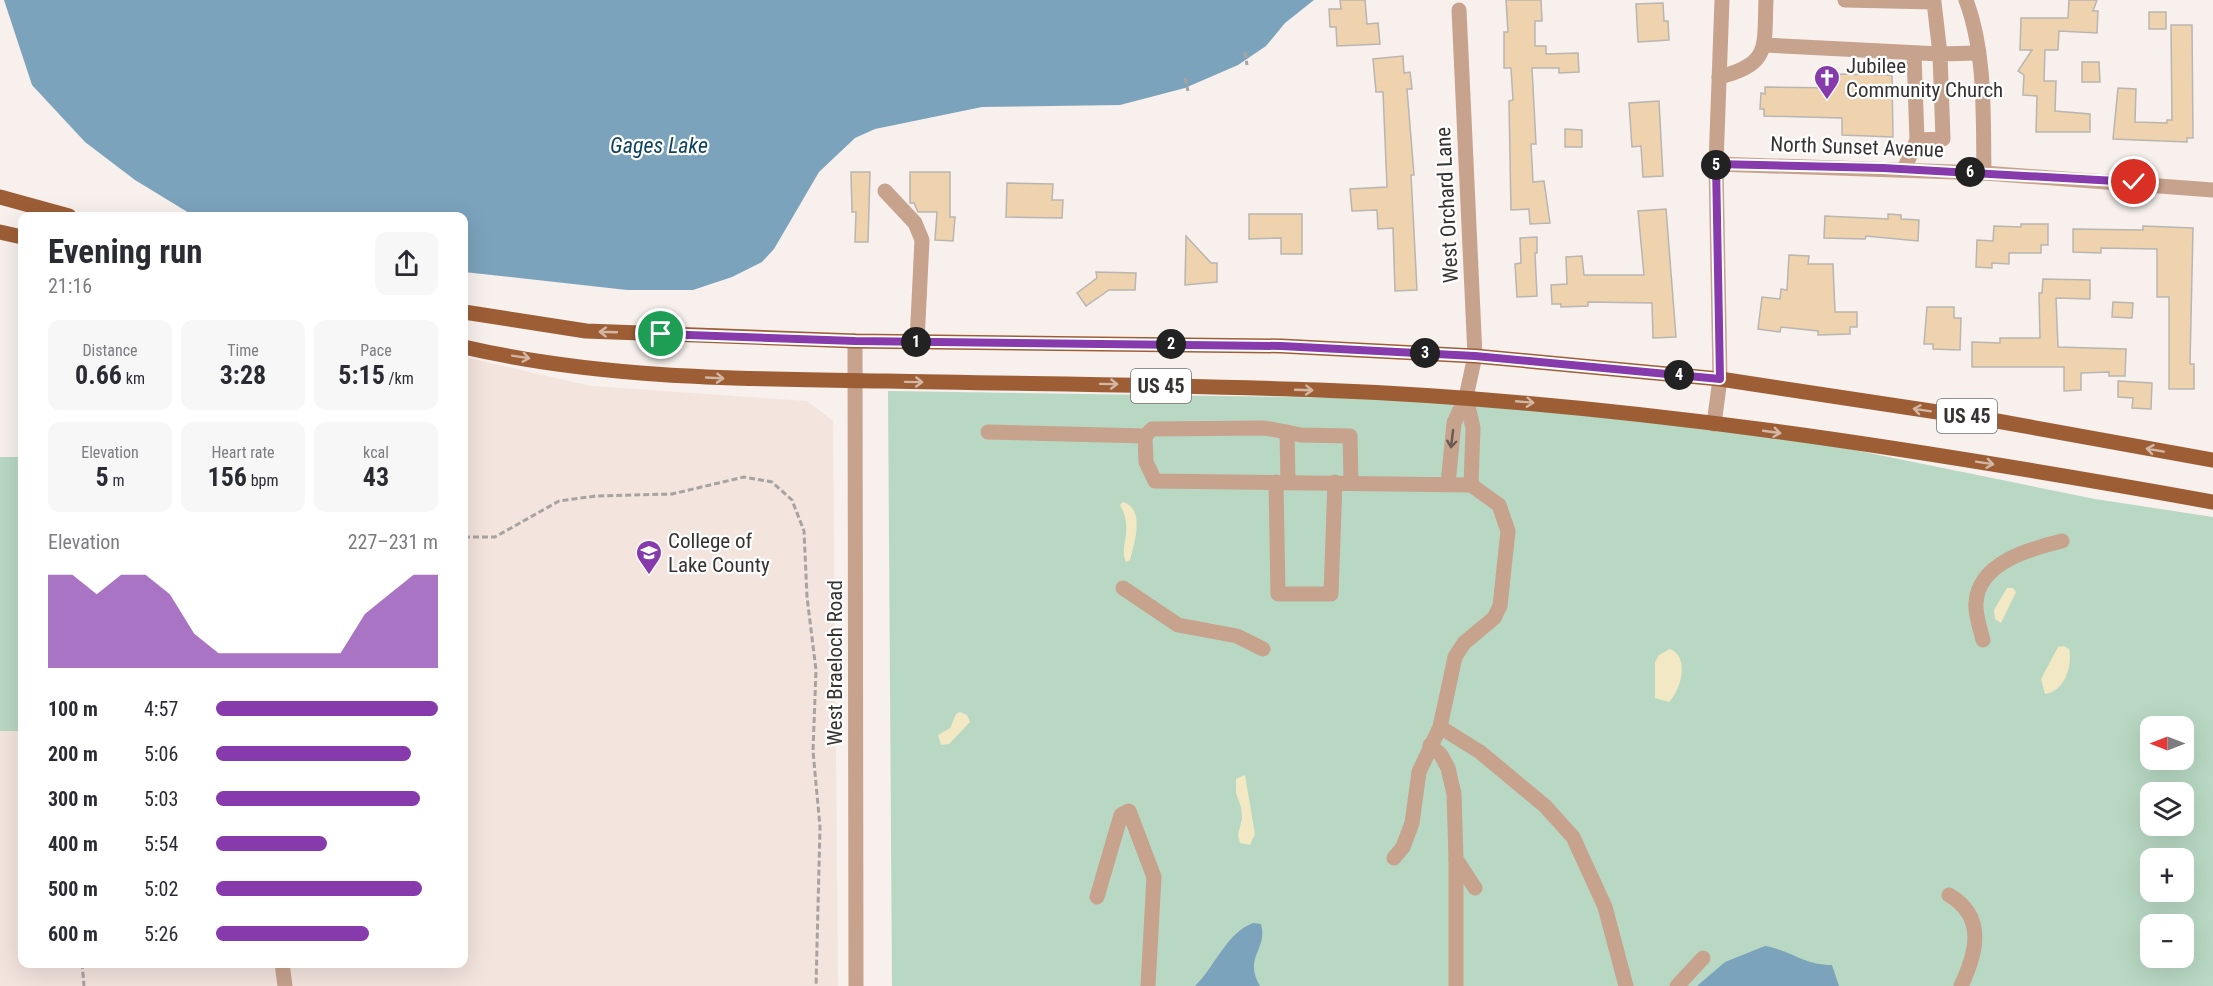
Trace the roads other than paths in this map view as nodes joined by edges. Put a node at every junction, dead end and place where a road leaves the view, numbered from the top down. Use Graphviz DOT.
graph roads {
  1 [pos="1722,0"];
  2 [pos="1766,0"];
  3 [pos="1845,0"];
  4 [pos="1966,0"];
  5 [pos="1459,10"];
  6 [pos="1764,45"];
  7 [pos="1977,53"];
  8 [pos="1914,54"];
  9 [pos="1940,54"];
  10 [pos="1719,77"];
  11 [pos="1917,140"];
  12 [pos="1716,164"];
  13 [pos="1904,169"];
  14 [pos="1984,173"];
  15 [pos="2213,190"];
  16 [pos="885,191"];
  17 [pos="0,197"];
  18 [pos="54,212"];
  19 [pos="0,232"];
  20 [pos="18,236"];
  21 [pos="468,313"];
  22 [pos="855,341"];
  23 [pos="917,342"];
  24 [pos="468,348"];
  25 [pos="1475,356"];
  26 [pos="1720,379"];
  27 [pos="856,381"];
  28 [pos="1466,397"];
  29 [pos="1714,424"];
  30 [pos="988,432"];
  31 [pos="1287,432"];
  32 [pos="1145,436"];
  33 [pos="2213,460"];
  34 [pos="1282,482"];
  35 [pos="1335,482"];
  36 [pos="1351,482"];
  37 [pos="1448,484"];
  38 [pos="1471,485"];
  39 [pos="2213,502"];
  40 [pos="2062,541"];
  41 [pos="1123,588"];
  42 [pos="1983,640"];
  43 [pos="1263,649"];
  44 [pos="1440,727"];
  45 [pos="1430,745"];
  46 [pos="1394,858"];
  47 [pos="1456,858"];
  48 [pos="1475,888"];
  49 [pos="1949,895"];
  50 [pos="1097,897"];
  51 [pos="1703,958"];
  52 [pos="283,968"];
  53 [pos="285,986"];
  54 [pos="856,986"];
  55 [pos="1148,986"];
  56 [pos="1456,986"];
  57 [pos="1626,986"];
  58 [pos="1677,986"];
  59 [pos="1961,986"];
  1 -- 10 [label="street"];
  2 -- 6 [label="street"];
  3 -- 9 [label="street"];
  4 -- 7 [label="street"];
  5 -- 25 [label="street, West Orchard Lane"];
  6 -- 8 [label="street"];
  6 -- 10 [label="street"];
  7 -- 9 [label="street"];
  7 -- 14 [label="street"];
  8 -- 9 [label="street"];
  8 -- 11 [label="street"];
  9 -- 11 [label="street"];
  10 -- 12 [label="street"];
  11 -- 13 [label="street"];
  12 -- 13 [label="street, North Sunset Avenue"];
  12 -- 26 [label="street"];
  13 -- 14 [label="street, North Sunset Avenue"];
  14 -- 15 [label="street, North Sunset Avenue"];
  16 -- 23 [label="street"];
  17 -- 18 [label="main road"];
  19 -- 20 [label="main road"];
  22 -- 21 [label="main road, US 45, one-way"];
  22 -- 23 [label="main road, US 45"];
  22 -- 27 [label="street, West Braeloch Road"];
  23 -- 25 [label="main road, US 45"];
  24 -- 27 [label="main road, US 45, one-way"];
  25 -- 26 [label="main road, US 45"];
  25 -- 28 [label="street, West Orchard Lane"];
  26 -- 29 [label="street"];
  33 -- 26 [label="main road, US 45, one-way"];
  27 -- 28 [label="main road, US 45, one-way"];
  27 -- 54 [label="street, West Braeloch Road"];
  28 -- 29 [label="main road, US 45, one-way"];
  28 -- 37 [label="street, one-way"];
  28 -- 38 [label="street"];
  29 -- 39 [label="main road, US 45, one-way"];
  30 -- 32 [label="street"];
  31 -- 32 [label="street"];
  31 -- 34 [label="street"];
  31 -- 36 [label="street"];
  32 -- 34 [label="street"];
  34 -- 35 [label="street"];
  34 -- 35 [label="street"];
  35 -- 36 [label="street"];
  36 -- 37 [label="street"];
  37 -- 38 [label="street"];
  38 -- 44 [label="street"];
  40 -- 42 [label="street"];
  41 -- 43 [label="street"];
  44 -- 45 [label="street"];
  44 -- 57 [label="street"];
  45 -- 46 [label="street"];
  45 -- 47 [label="street"];
  47 -- 48 [label="street"];
  47 -- 56 [label="street"];
  49 -- 59 [label="street"];
  50 -- 55 [label="street"];
  51 -- 58 [label="street"];
  52 -- 53 [label="street"];
}
